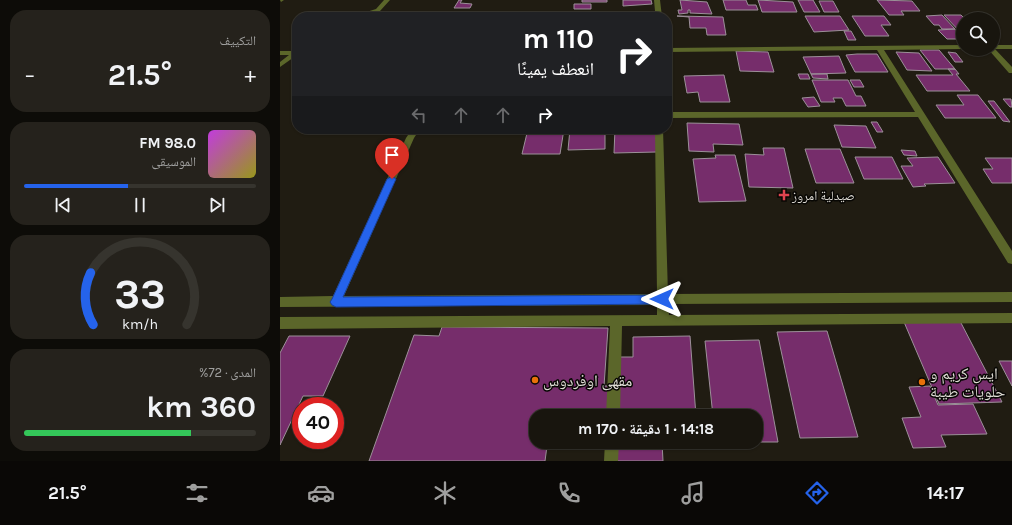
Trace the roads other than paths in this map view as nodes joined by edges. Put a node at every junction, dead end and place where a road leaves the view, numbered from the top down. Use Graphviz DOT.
graph roads {
  1 [pos="387,0"];
  2 [pos="657,0"];
  3 [pos="372,12"];
  4 [pos="659,12"];
  5 [pos="956,47"];
  6 [pos="1000,47"];
  7 [pos="1012,47"];
  8 [pos="878,48"];
  9 [pos="672,50"];
  10 [pos="280,53"];
  11 [pos="292,53"];
  12 [pos="998,56"];
  13 [pos="292,57"];
  14 [pos="280,65"];
  15 [pos="1012,70"];
  16 [pos="920,114"];
  17 [pos="672,115"];
  18 [pos="413,134"];
  19 [pos="659,134"];
  20 [pos="1012,260"];
  21 [pos="1012,297"];
  22 [pos="662,299"];
  23 [pos="280,302"];
  24 [pos="336,302"];
  25 [pos="1012,318"];
  26 [pos="663,320"];
  27 [pos="616,321"];
  28 [pos="280,323"];
  29 [pos="613,409"];
  30 [pos="612,449"];
  31 [pos="611,461"];
  1 -- 3 [label="street"];
  2 -- 4 [label="street"];
  5 -- 8 [label="street"];
  6 -- 7 [label="street"];
  8 -- 9 [label="street"];
  8 -- 16 [label="street"];
  10 -- 11 [label="street"];
  12 -- 15 [label="street"];
  13 -- 14 [label="street"];
  16 -- 17 [label="street"];
  16 -- 20 [label="street"];
  18 -- 24 [label="street"];
  19 -- 22 [label="street"];
  21 -- 22 [label="street"];
  22 -- 24 [label="street"];
  22 -- 26 [label="street"];
  23 -- 24 [label="street"];
  25 -- 26 [label="street"];
  26 -- 27 [label="street"];
  27 -- 28 [label="street"];
  27 -- 29 [label="street"];
  30 -- 31 [label="street"];
}
